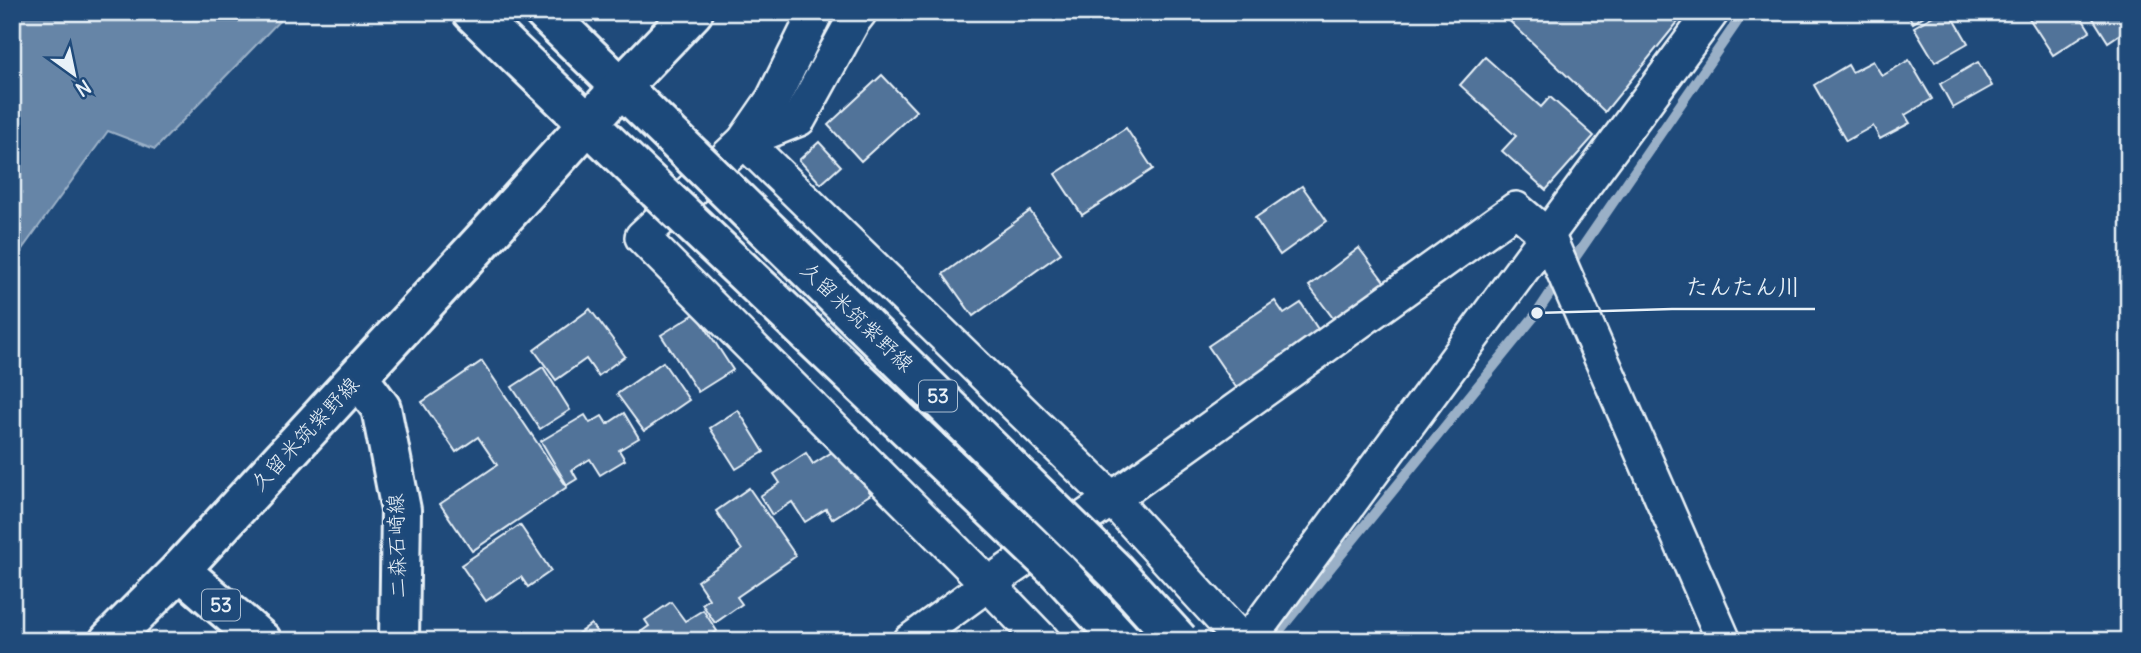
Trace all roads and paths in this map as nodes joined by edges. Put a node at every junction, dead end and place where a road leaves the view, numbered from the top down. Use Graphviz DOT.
graph roads {
  1 [pos="544,12"];
  2 [pos="693,12"];
  3 [pos="816,12"];
  4 [pos="860,12"];
  5 [pos="1712,12"];
  6 [pos="484,24"];
  7 [pos="621,87"];
  8 [pos="587,123"];
  9 [pos="744,141"];
  10 [pos="1548,236"];
  11 [pos="358,377"];
  12 [pos="1112,499"];
  13 [pos="180,570"];
  14 [pos="988,584"];
  15 [pos="109,641"];
  16 [pos="262,641"];
  17 [pos="399,641"];
  18 [pos="910,641"];
  19 [pos="1042,641"];
  20 [pos="1122,641"];
  21 [pos="1178,641"];
  22 [pos="1242,641"];
  23 [pos="1248,641"];
  24 [pos="1724,641"];
  1 -- 7 [label="main road, 久留米筑紫野線 / 53"];
  2 -- 7 [label="main road"];
  3 -- 9 [label="street"];
  4 -- 9 [label="street"];
  5 -- 10 [label="street"];
  6 -- 8 [label="main road, 53"];
  7 -- 8 [label="main road, 久留米筑紫野線 / 53"];
  7 -- 21 [label="main road, 久留米筑紫野線 / 53, bridge"];
  8 -- 11 [label="main road, 久留米筑紫野線 / 53"];
  8 -- 20 [label="main road, 53, bridge"];
  9 -- 12 [label="street"];
  9 -- 14 [label="street"];
  10 -- 12 [label="street"];
  10 -- 23 [label="street"];
  10 -- 24 [label="street"];
  11 -- 13 [label="main road, 久留米筑紫野線 / 53"];
  11 -- 17 [label="main road, 二森石崎線"];
  12 -- 14 [label="street"];
  12 -- 22 [label="street"];
  13 -- 15 [label="main road, 久留米筑紫野線"];
  13 -- 16 [label="main road, 53"];
  14 -- 18 [label="street"];
  14 -- 19 [label="street"];
}
